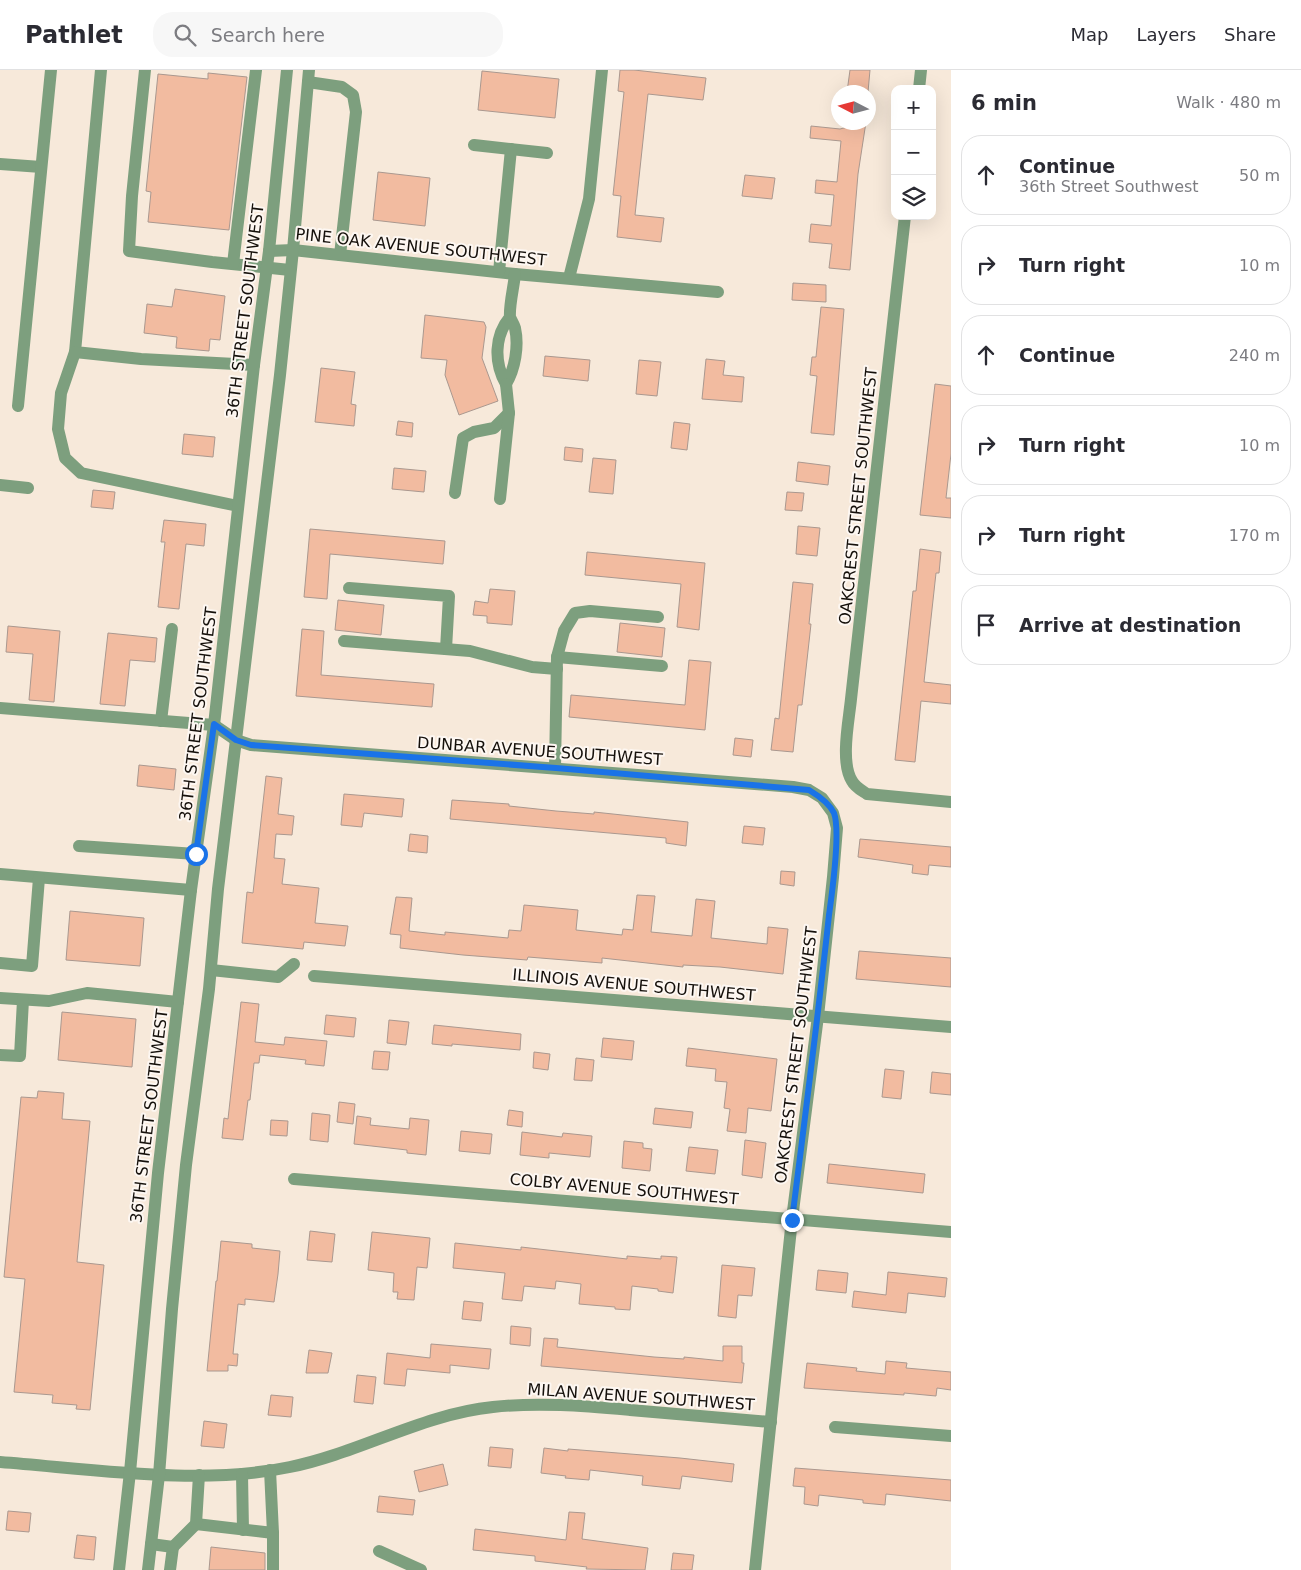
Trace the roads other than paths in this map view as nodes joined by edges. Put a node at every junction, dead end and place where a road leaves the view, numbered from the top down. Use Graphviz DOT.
graph roads {
  1 [pos="51,70"];
  2 [pos="101,70"];
  3 [pos="146,70"];
  4 [pos="256,70"];
  5 [pos="287,70"];
  6 [pos="602,70"];
  7 [pos="921,70"];
  8 [pos="308,76"];
  9 [pos="919,85"];
  10 [pos="474,145"];
  11 [pos="511,149"];
  12 [pos="547,153"];
  13 [pos="0,164"];
  14 [pos="41,167"];
  15 [pos="905,220"];
  16 [pos="293,250"];
  17 [pos="269,251"];
  18 [pos="340,255"];
  19 [pos="233,264"];
  20 [pos="266,268"];
  21 [pos="290,270"];
  22 [pos="499,272"];
  23 [pos="515,274"];
  24 [pos="569,278"];
  25 [pos="718,292"];
  26 [pos="510,317"];
  27 [pos="75,352"];
  28 [pos="254,365"];
  29 [pos="506,384"];
  30 [pos="18,406"];
  31 [pos="509,413"];
  32 [pos="0,485"];
  33 [pos="28,488"];
  34 [pos="455,493"];
  35 [pos="500,499"];
  36 [pos="238,506"];
  37 [pos="349,588"];
  38 [pos="658,617"];
  39 [pos="172,629"];
  40 [pos="344,641"];
  41 [pos="446,649"];
  42 [pos="557,663"];
  43 [pos="662,666"];
  44 [pos="0,708"];
  45 [pos="161,721"];
  46 [pos="214,724"];
  47 [pos="236,740"];
  48 [pos="556,768"];
  49 [pos="951,802"];
  50 [pos="833,813"];
  51 [pos="79,846"];
  52 [pos="196,854"];
  53 [pos="0,874"];
  54 [pos="39,878"];
  55 [pos="191,890"];
  56 [pos="0,963"];
  57 [pos="294,964"];
  58 [pos="210,970"];
  59 [pos="314,976"];
  60 [pos="0,998"];
  61 [pos="23,1000"];
  62 [pos="178,1002"];
  63 [pos="818,1016"];
  64 [pos="951,1027"];
  65 [pos="0,1055"];
  66 [pos="294,1179"];
  67 [pos="792,1220"];
  68 [pos="951,1232"];
  69 [pos="771,1422"];
  70 [pos="835,1427"];
  71 [pos="951,1436"];
  72 [pos="0,1462"];
  73 [pos="270,1470"];
  74 [pos="130,1472"];
  75 [pos="159,1474"];
  76 [pos="242,1474"];
  77 [pos="199,1475"];
  78 [pos="196,1524"];
  79 [pos="243,1530"];
  80 [pos="273,1533"];
  81 [pos="151,1544"];
  82 [pos="173,1546"];
  83 [pos="379,1551"];
  84 [pos="118,1570"];
  85 [pos="148,1570"];
  86 [pos="170,1570"];
  87 [pos="273,1570"];
  88 [pos="421,1570"];
  89 [pos="755,1570"];
  1 -- 14 [label="street"];
  2 -- 27 [label="street"];
  3 -- 19 [label="street"];
  4 -- 19 [label="street"];
  5 -- 17 [label="street, 36TH STREET SOUTHWEST"];
  6 -- 24 [label="street"];
  7 -- 9 [label="street"];
  8 -- 16 [label="street"];
  8 -- 18 [label="street"];
  10 -- 11 [label="street"];
  11 -- 12 [label="street"];
  11 -- 22 [label="street"];
  13 -- 14 [label="street"];
  14 -- 30 [label="street"];
  15 -- 49 [label="street, OAKCREST STREET SOUTHWEST"];
  16 -- 17 [label="street, PINE OAK AVENUE SOUTHWEST"];
  16 -- 18 [label="street, PINE OAK AVENUE SOUTHWEST"];
  16 -- 21 [label="street"];
  17 -- 20 [label="street, 36TH STREET SOUTHWEST"];
  18 -- 22 [label="street, PINE OAK AVENUE SOUTHWEST"];
  19 -- 20 [label="street"];
  20 -- 21 [label="street"];
  20 -- 28 [label="street, 36TH STREET SOUTHWEST"];
  21 -- 47 [label="street"];
  22 -- 23 [label="street, PINE OAK AVENUE SOUTHWEST"];
  23 -- 24 [label="street, PINE OAK AVENUE SOUTHWEST"];
  23 -- 26 [label="street"];
  24 -- 25 [label="street, PINE OAK AVENUE SOUTHWEST"];
  26 -- 29 [label="street"];
  26 -- 29 [label="street"];
  27 -- 28 [label="street"];
  27 -- 36 [label="street"];
  28 -- 36 [label="street, 36TH STREET SOUTHWEST"];
  29 -- 31 [label="street"];
  31 -- 34 [label="street"];
  31 -- 35 [label="street"];
  32 -- 33 [label="street"];
  36 -- 46 [label="street, 36TH STREET SOUTHWEST"];
  37 -- 41 [label="street"];
  38 -- 42 [label="street"];
  39 -- 45 [label="street"];
  40 -- 41 [label="street"];
  41 -- 42 [label="street"];
  42 -- 43 [label="street"];
  42 -- 48 [label="street"];
  44 -- 45 [label="street"];
  45 -- 46 [label="street"];
  46 -- 47 [label="street"];
  46 -- 52 [label="street, 36TH STREET SOUTHWEST"];
  47 -- 48 [label="street, DUNBAR AVENUE SOUTHWEST"];
  47 -- 58 [label="street"];
  48 -- 50 [label="street, DUNBAR AVENUE SOUTHWEST"];
  50 -- 63 [label="street, OAKCREST STREET SOUTHWEST"];
  51 -- 52 [label="street"];
  52 -- 55 [label="street, 36TH STREET SOUTHWEST"];
  53 -- 54 [label="street"];
  54 -- 55 [label="street"];
  54 -- 56 [label="street"];
  55 -- 62 [label="street, 36TH STREET SOUTHWEST"];
  57 -- 58 [label="street"];
  58 -- 75 [label="street"];
  59 -- 63 [label="street, ILLINOIS AVENUE SOUTHWEST"];
  60 -- 61 [label="street"];
  61 -- 62 [label="street"];
  61 -- 65 [label="street"];
  62 -- 74 [label="street, 36TH STREET SOUTHWEST"];
  63 -- 64 [label="street, ILLINOIS AVENUE SOUTHWEST"];
  63 -- 67 [label="street, OAKCREST STREET SOUTHWEST"];
  66 -- 67 [label="street, COLBY AVENUE SOUTHWEST"];
  67 -- 68 [label="street, COLBY AVENUE SOUTHWEST"];
  67 -- 69 [label="street, OAKCREST STREET SOUTHWEST"];
  69 -- 73 [label="street, MILAN AVENUE SOUTHWEST"];
  69 -- 89 [label="street, OAKCREST STREET SOUTHWEST"];
  70 -- 71 [label="street"];
  72 -- 74 [label="street, MILAN AVENUE SOUTHWEST"];
  73 -- 76 [label="street, MILAN AVENUE SOUTHWEST"];
  73 -- 80 [label="street"];
  74 -- 75 [label="street, MILAN AVENUE SOUTHWEST"];
  74 -- 84 [label="street, 36TH STREET SOUTHWEST"];
  75 -- 77 [label="street, MILAN AVENUE SOUTHWEST"];
  75 -- 81 [label="street"];
  76 -- 77 [label="street, MILAN AVENUE SOUTHWEST"];
  76 -- 79 [label="street"];
  77 -- 78 [label="street"];
  78 -- 79 [label="street"];
  78 -- 82 [label="street"];
  79 -- 80 [label="street"];
  80 -- 87 [label="street"];
  81 -- 82 [label="street"];
  81 -- 85 [label="street"];
  82 -- 86 [label="street"];
  83 -- 88 [label="street"];
}
